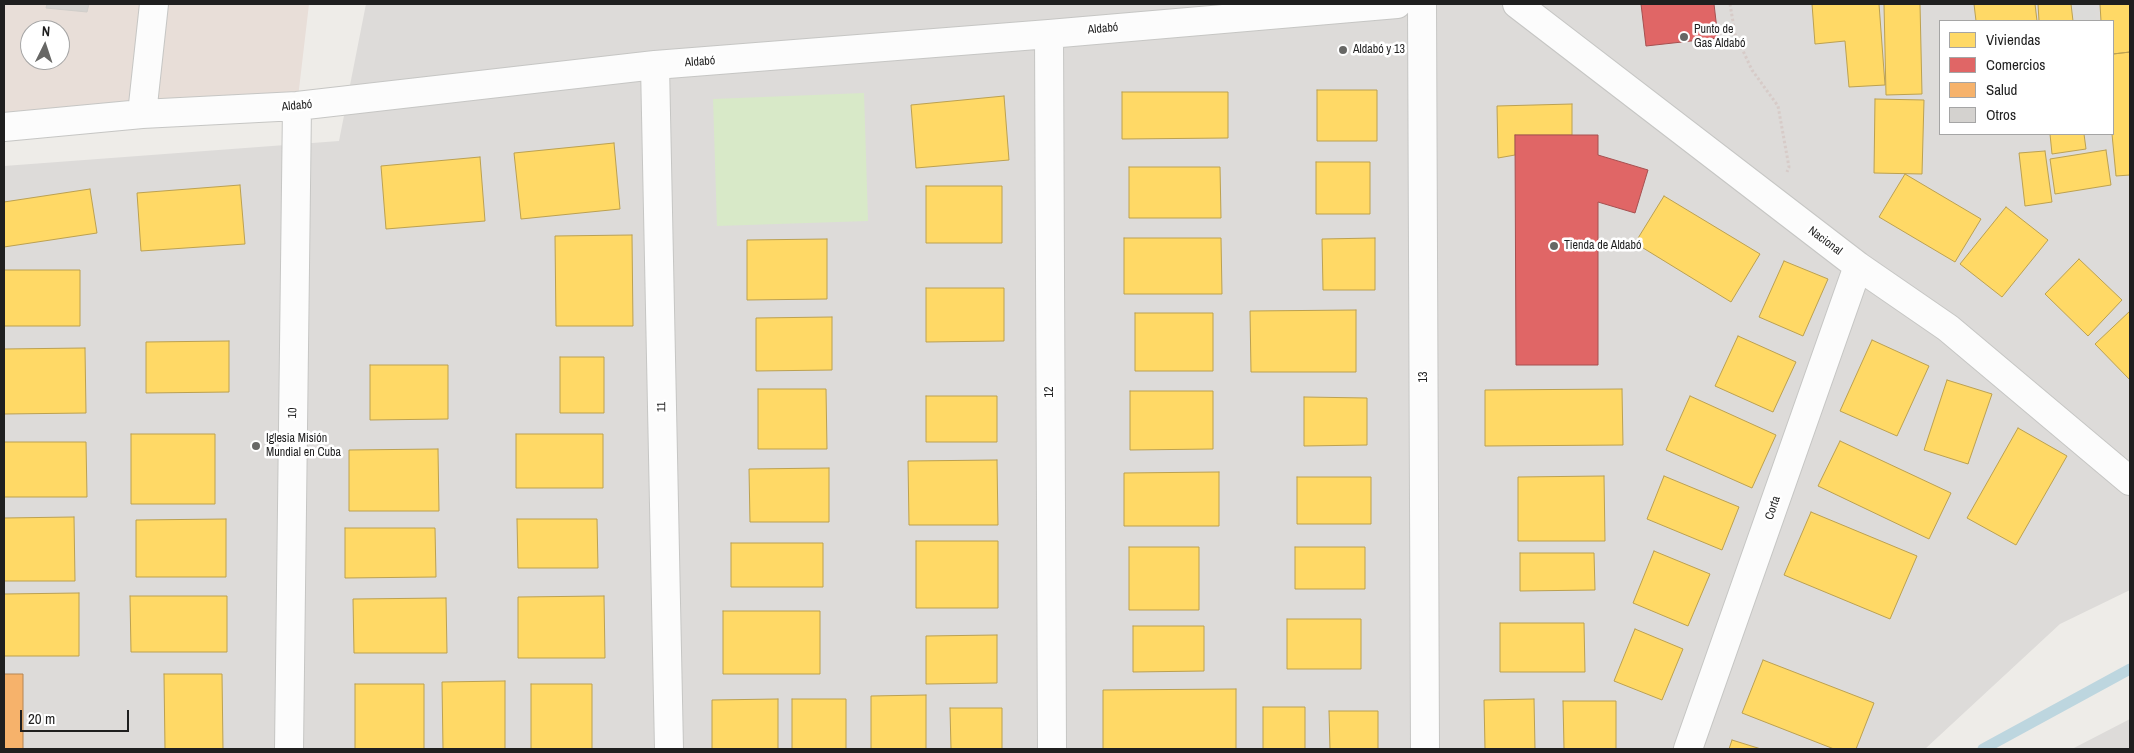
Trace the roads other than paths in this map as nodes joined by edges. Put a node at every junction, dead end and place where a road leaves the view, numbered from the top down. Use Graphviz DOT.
graph roads {
  1 [pos="154,4"];
  2 [pos="1397,4"];
  3 [pos="1422,4"];
  4 [pos="1517,4"];
  5 [pos="1049,34"];
  6 [pos="655,65"];
  7 [pos="297,106"];
  8 [pos="142,114"];
  9 [pos="4,127"];
  10 [pos="1858,266"];
  11 [pos="2130,481"];
  12 [pos="288,749"];
  13 [pos="669,749"];
  14 [pos="1052,749"];
  15 [pos="1425,749"];
  16 [pos="1688,749"];
  1 -- 8 [label="street"];
  2 -- 5 [label="street, Aldabó"];
  3 -- 15 [label="street, 13"];
  4 -- 10 [label="street, Nacional"];
  5 -- 6 [label="street, Aldabó"];
  5 -- 14 [label="street, 12"];
  6 -- 7 [label="street, Aldabó"];
  6 -- 13 [label="street, 11"];
  7 -- 8 [label="street, Aldabó"];
  7 -- 12 [label="street, 10"];
  8 -- 9 [label="street, Aldabó"];
  10 -- 11 [label="street, Nacional"];
  10 -- 16 [label="street, Corta"];
}
